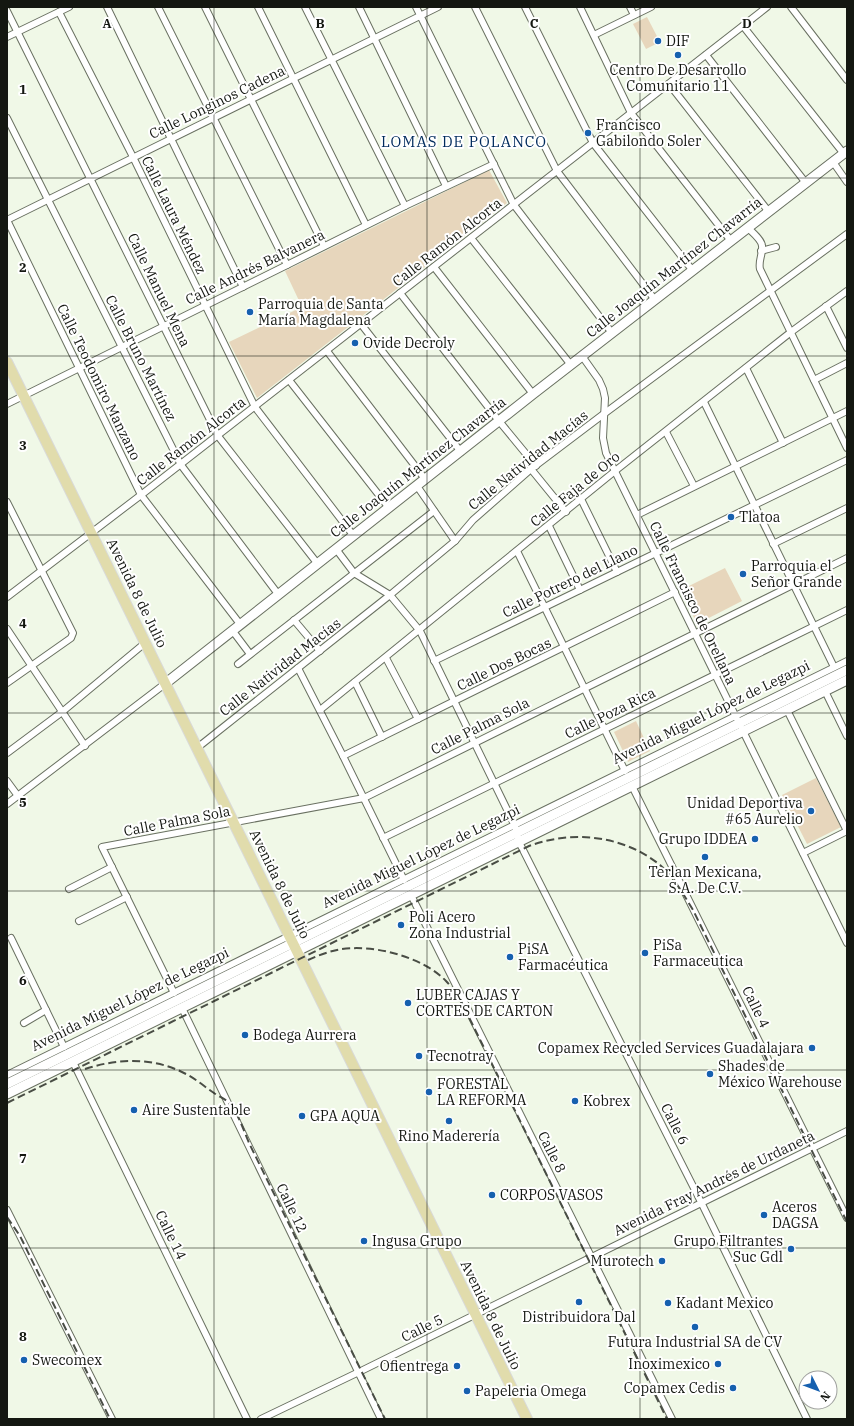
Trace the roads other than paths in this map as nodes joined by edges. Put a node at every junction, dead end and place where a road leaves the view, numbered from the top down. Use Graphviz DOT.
graph roads {
  1 [pos="69,7"];
  2 [pos="107,7"];
  3 [pos="158,7"];
  4 [pos="205,7"];
  5 [pos="258,7"];
  6 [pos="305,7"];
  7 [pos="359,7"];
  8 [pos="416,7"];
  9 [pos="438,7"];
  10 [pos="475,7"];
  11 [pos="525,7"];
  12 [pos="580,7"];
  13 [pos="630,7"];
  14 [pos="651,7"];
  15 [pos="767,7"];
  16 [pos="791,7"];
  17 [pos="7,11"];
  18 [pos="59,12"];
  19 [pos="634,15"];
  20 [pos="420,16"];
  21 [pos="743,26"];
  22 [pos="17,32"];
  23 [pos="594,35"];
  24 [pos="7,37"];
  25 [pos="374,38"];
  26 [pos="706,55"];
  27 [pos="331,59"];
  28 [pos="293,78"];
  29 [pos="847,80"];
  30 [pos="669,84"];
  31 [pos="250,99"];
  32 [pos="631,114"];
  33 [pos="7,118"];
  34 [pos="212,118"];
  35 [pos="171,138"];
  36 [pos="593,143"];
  37 [pos="845,152"];
  38 [pos="133,158"];
  39 [pos="833,162"];
  40 [pos="494,164"];
  41 [pos="557,171"];
  42 [pos="91,179"];
  43 [pos="847,182"];
  44 [pos="806,183"];
  45 [pos="446,186"];
  46 [pos="48,200"];
  47 [pos="514,204"];
  48 [pos="405,206"];
  49 [pos="769,212"];
  50 [pos="7,220"];
  51 [pos="366,225"];
  52 [pos="748,228"];
  53 [pos="847,234"];
  54 [pos="471,238"];
  55 [pos="731,241"];
  56 [pos="324,246"];
  57 [pos="776,247"];
  58 [pos="761,251"];
  59 [pos="287,265"];
  60 [pos="434,267"];
  61 [pos="693,271"];
  62 [pos="243,287"];
  63 [pos="771,291"];
  64 [pos="847,291"];
  65 [pos="400,293"];
  66 [pos="655,300"];
  67 [pos="204,305"];
  68 [pos="826,306"];
  69 [pos="362,324"];
  70 [pos="164,326"];
  71 [pos="791,332"];
  72 [pos="612,333"];
  73 [pos="122,347"];
  74 [pos="847,348"];
  75 [pos="327,351"];
  76 [pos="582,356"];
  77 [pos="7,362"];
  78 [pos="847,363"];
  79 [pos="570,365"];
  80 [pos="79,368"];
  81 [pos="746,368"];
  82 [pos="289,380"];
  83 [pos="814,380"];
  84 [pos="533,394"];
  85 [pos="24,396"];
  86 [pos="704,402"];
  87 [pos="7,404"];
  88 [pos="255,407"];
  89 [pos="847,411"];
  90 [pos="605,413"];
  91 [pos="833,418"];
  92 [pos="499,421"];
  93 [pos="666,432"];
  94 [pos="218,436"];
  95 [pos="783,443"];
  96 [pos="847,448"];
  97 [pos="461,452"];
  98 [pos="847,460"];
  99 [pos="181,465"];
  100 [pos="735,466"];
  101 [pos="534,468"];
  102 [pos="615,471"];
  103 [pos="425,479"];
  104 [pos="417,486"];
  105 [pos="694,486"];
  106 [pos="141,495"];
  107 [pos="582,499"];
  108 [pos="7,502"];
  109 [pos="754,505"];
  110 [pos="388,508"];
  111 [pos="847,508"];
  112 [pos="434,511"];
  113 [pos="566,512"];
  114 [pos="637,515"];
  115 [pos="549,526"];
  116 [pos="91,533"];
  117 [pos="353,535"];
  118 [pos="455,541"];
  119 [pos="773,544"];
  120 [pos="336,549"];
  121 [pos="517,551"];
  122 [pos="655,553"];
  123 [pos="847,558"];
  124 [pos="317,564"];
  125 [pos="41,571"];
  126 [pos="617,572"];
  127 [pos="354,573"];
  128 [pos="793,585"];
  129 [pos="580,590"];
  130 [pos="675,592"];
  131 [pos="278,594"];
  132 [pos="390,596"];
  133 [pos="7,597"];
  134 [pos="544,607"];
  135 [pos="847,610"];
  136 [pos="294,620"];
  137 [pos="240,624"];
  138 [pos="814,626"];
  139 [pos="7,629"];
  140 [pos="232,630"];
  141 [pos="420,631"];
  142 [pos="695,633"];
  143 [pos="145,643"];
  144 [pos="564,647"];
  145 [pos="320,651"];
  146 [pos="250,654"];
  147 [pos="386,658"];
  148 [pos="434,661"];
  149 [pos="847,661"];
  150 [pos="238,664"];
  151 [pos="31,665"];
  152 [pos="834,667"];
  153 [pos="298,668"];
  154 [pos="847,670"];
  155 [pos="715,674"];
  156 [pos="847,680"];
  157 [pos="355,682"];
  158 [pos="7,683"];
  159 [pos="166,683"];
  160 [pos="584,688"];
  161 [pos="825,691"];
  162 [pos="454,702"];
  163 [pos="320,710"];
  164 [pos="787,710"];
  165 [pos="62,712"];
  166 [pos="418,719"];
  167 [pos="739,724"];
  168 [pos="604,729"];
  169 [pos="847,736"];
  170 [pos="382,737"];
  171 [pos="474,743"];
  172 [pos="85,746"];
  173 [pos="197,748"];
  174 [pos="7,753"];
  175 [pos="343,756"];
  176 [pos="625,771"];
  177 [pos="7,781"];
  178 [pos="494,784"];
  179 [pos="632,786"];
  180 [pos="18,796"];
  181 [pos="364,798"];
  182 [pos="7,804"];
  183 [pos="234,822"];
  184 [pos="847,831"];
  185 [pos="517,833"];
  186 [pos="384,838"];
  187 [pos="803,853"];
  188 [pos="112,867"];
  189 [pos="404,880"];
  190 [pos="429,881"];
  191 [pos="69,889"];
  192 [pos="411,895"];
  193 [pos="127,897"];
  194 [pos="79,921"];
  195 [pos="11,938"];
  196 [pos="293,943"];
  197 [pos="847,943"];
  198 [pos="174,993"];
  199 [pos="182,1008"];
  200 [pos="46,1010"];
  201 [pos="24,1023"];
  202 [pos="64,1047"];
  203 [pos="73,1062"];
  204 [pos="7,1075"];
  205 [pos="7,1084"];
  206 [pos="7,1094"];
  207 [pos="847,1131"];
  208 [pos="813,1148"];
  209 [pos="701,1202"];
  210 [pos="7,1210"];
  211 [pos="847,1218"];
  212 [pos="592,1257"];
  213 [pos="476,1314"];
  214 [pos="358,1373"];
  215 [pos="112,1419"];
  216 [pos="248,1419"];
  217 [pos="261,1419"];
  218 [pos="380,1419"];
  219 [pos="527,1419"];
  220 [pos="672,1419"];
  221 [pos="807,1419"];
  1 -- 18 [label="street"];
  2 -- 35 [label="street"];
  3 -- 34 [label="street"];
  4 -- 31 [label="street"];
  5 -- 28 [label="street"];
  6 -- 27 [label="street"];
  7 -- 25 [label="street"];
  8 -- 20 [label="street"];
  9 -- 20 [label="street, Calle Longinos Cadena"];
  10 -- 41 [label="street"];
  11 -- 36 [label="street"];
  12 -- 23 [label="street"];
  13 -- 19 [label="street"];
  14 -- 19 [label="street"];
  15 -- 21 [label="street, Calle Ramón Alcorta"];
  16 -- 29 [label="street"];
  17 -- 22 [label="street, Calle Manuel Mena"];
  18 -- 22 [label="street"];
  18 -- 38 [label="street, Calle Laura Méndez"];
  19 -- 23 [label="street"];
  20 -- 25 [label="street, Calle Longinos Cadena"];
  20 -- 40 [label="street"];
  21 -- 26 [label="street, Calle Ramón Alcorta"];
  21 -- 37 [label="street"];
  22 -- 24 [label="street"];
  22 -- 42 [label="street, Calle Manuel Mena"];
  23 -- 32 [label="street"];
  25 -- 27 [label="street, Calle Longinos Cadena"];
  25 -- 45 [label="street"];
  26 -- 30 [label="street, Calle Ramón Alcorta"];
  26 -- 44 [label="street"];
  27 -- 28 [label="street, Calle Longinos Cadena"];
  27 -- 48 [label="street"];
  28 -- 31 [label="street, Calle Longinos Cadena"];
  28 -- 51 [label="street"];
  30 -- 32 [label="street, Calle Ramón Alcorta"];
  30 -- 49 [label="street"];
  31 -- 34 [label="street, Calle Longinos Cadena"];
  31 -- 56 [label="street"];
  32 -- 36 [label="street, Calle Ramón Alcorta"];
  32 -- 55 [label="street"];
  33 -- 46 [label="street, Calle Bruno Martínez"];
  34 -- 35 [label="street, Calle Longinos Cadena"];
  34 -- 59 [label="street"];
  35 -- 38 [label="street, Calle Longinos Cadena"];
  35 -- 62 [label="street"];
  36 -- 41 [label="street, Calle Ramón Alcorta"];
  36 -- 61 [label="street"];
  37 -- 39 [label="main road, Calle Joaquín Martínez Chavarría"];
  38 -- 42 [label="street, Calle Longinos Cadena"];
  38 -- 67 [label="street, Calle Laura Méndez"];
  39 -- 43 [label="street"];
  39 -- 44 [label="main road, Calle Joaquín Martínez Chavarría"];
  40 -- 45 [label="street, Calle Andrés Balvanera"];
  40 -- 47 [label="street"];
  41 -- 47 [label="street, Calle Ramón Alcorta"];
  41 -- 66 [label="street"];
  42 -- 46 [label="street, Calle Longinos Cadena"];
  42 -- 70 [label="street, Calle Manuel Mena"];
  44 -- 49 [label="main road, Calle Joaquín Martínez Chavarría"];
  45 -- 48 [label="street, Calle Andrés Balvanera"];
  46 -- 50 [label="street, Calle Longinos Cadena"];
  46 -- 73 [label="street, Calle Bruno Martínez"];
  47 -- 54 [label="street, Calle Ramón Alcorta"];
  47 -- 72 [label="street"];
  48 -- 51 [label="street, Calle Andrés Balvanera"];
  49 -- 52 [label="main road, Calle Joaquín Martínez Chavarría"];
  50 -- 80 [label="street, Calle Teodomiro Manzano"];
  51 -- 56 [label="street, Calle Andrés Balvanera"];
  52 -- 55 [label="main road, Calle Joaquín Martínez Chavarría"];
  52 -- 58 [label="street"];
  53 -- 63 [label="street, Calle Natividad Macías"];
  54 -- 60 [label="street, Calle Ramón Alcorta"];
  54 -- 79 [label="street"];
  55 -- 61 [label="main road, Calle Joaquín Martínez Chavarría"];
  56 -- 59 [label="street, Calle Andrés Balvanera"];
  57 -- 58 [label="street"];
  58 -- 63 [label="street"];
  59 -- 62 [label="street, Calle Andrés Balvanera"];
  60 -- 65 [label="street, Calle Ramón Alcorta"];
  60 -- 84 [label="street"];
  61 -- 66 [label="main road, Calle Joaquín Martínez Chavarría"];
  62 -- 67 [label="street, Calle Andrés Balvanera"];
  63 -- 71 [label="street"];
  63 -- 90 [label="street, Calle Natividad Macías"];
  64 -- 68 [label="street, Calle Faja de Oro"];
  65 -- 69 [label="street, Calle Ramón Alcorta"];
  65 -- 92 [label="street"];
  66 -- 72 [label="main road, Calle Joaquín Martínez Chavarría"];
  67 -- 70 [label="street, Calle Andrés Balvanera"];
  67 -- 88 [label="street, Calle Laura Méndez"];
  68 -- 71 [label="street, Calle Faja de Oro"];
  68 -- 74 [label="street"];
  69 -- 75 [label="street, Calle Ramón Alcorta"];
  69 -- 97 [label="street"];
  70 -- 73 [label="street, Calle Andrés Balvanera"];
  70 -- 94 [label="street, Calle Manuel Mena"];
  71 -- 81 [label="street, Calle Faja de Oro"];
  71 -- 83 [label="street"];
  72 -- 76 [label="main road, Calle Joaquín Martínez Chavarría"];
  73 -- 80 [label="street, Calle Andrés Balvanera"];
  73 -- 99 [label="street, Calle Bruno Martínez"];
  75 -- 82 [label="street, Calle Ramón Alcorta"];
  75 -- 103 [label="street"];
  76 -- 79 [label="main road, Calle Joaquín Martínez Chavarría"];
  76 -- 90 [label="street, Calle Francisco de Orellana"];
  77 -- 85 [label="main road, Avenida 8 de Julio"];
  78 -- 83 [label="street"];
  79 -- 84 [label="main road, Calle Joaquín Martínez Chavarría"];
  80 -- 85 [label="street, Calle Andrés Balvanera"];
  80 -- 106 [label="street, Calle Teodomiro Manzano"];
  81 -- 86 [label="street, Calle Faja de Oro"];
  81 -- 95 [label="street"];
  82 -- 88 [label="street, Calle Ramón Alcorta"];
  82 -- 110 [label="street"];
  83 -- 91 [label="street"];
  84 -- 92 [label="main road, Calle Joaquín Martínez Chavarría"];
  85 -- 87 [label="street, Calle Andrés Balvanera"];
  85 -- 116 [label="main road, Avenida 8 de Julio"];
  86 -- 93 [label="street, Calle Faja de Oro"];
  86 -- 100 [label="street"];
  88 -- 94 [label="street, Calle Ramón Alcorta"];
  88 -- 117 [label="street, Calle Laura Méndez"];
  89 -- 91 [label="street"];
  90 -- 101 [label="street, Calle Natividad Macías"];
  90 -- 102 [label="street, Calle Francisco de Orellana"];
  91 -- 95 [label="street"];
  91 -- 96 [label="street"];
  92 -- 97 [label="main road, Calle Joaquín Martínez Chavarría"];
  92 -- 101 [label="street"];
  93 -- 102 [label="street, Calle Faja de Oro"];
  93 -- 105 [label="street"];
  94 -- 99 [label="street, Calle Ramón Alcorta"];
  94 -- 124 [label="street, Calle Manuel Mena"];
  95 -- 100 [label="street"];
  97 -- 103 [label="main road, Calle Joaquín Martínez Chavarría"];
  98 -- 109 [label="street, Calle Potrero del Llano"];
  99 -- 106 [label="street, Calle Ramón Alcorta"];
  99 -- 131 [label="street, Calle Bruno Martínez"];
  100 -- 105 [label="street"];
  100 -- 109 [label="street"];
  101 -- 113 [label="street"];
  101 -- 118 [label="street, Calle Natividad Macías"];
  102 -- 107 [label="street, Calle Faja de Oro"];
  102 -- 114 [label="street, Calle Francisco de Orellana"];
  103 -- 104 [label="main road, Calle Joaquín Martínez Chavarría"];
  104 -- 110 [label="main road, Calle Joaquín Martínez Chavarría"];
  104 -- 112 [label="street"];
  105 -- 114 [label="street"];
  106 -- 116 [label="street, Calle Ramón Alcorta"];
  106 -- 137 [label="street, Calle Teodomiro Manzano"];
  107 -- 113 [label="street, Calle Faja de Oro"];
  107 -- 126 [label="street"];
  108 -- 125 [label="street"];
  109 -- 119 [label="street"];
  109 -- 122 [label="street, Calle Potrero del Llano"];
  110 -- 117 [label="main road, Calle Joaquín Martínez Chavarría"];
  111 -- 119 [label="street"];
  112 -- 118 [label="street"];
  112 -- 127 [label="street"];
  113 -- 115 [label="street, Calle Faja de Oro"];
  114 -- 122 [label="street, Calle Francisco de Orellana"];
  115 -- 121 [label="street, Calle Faja de Oro"];
  115 -- 129 [label="street"];
  116 -- 125 [label="street, Calle Ramón Alcorta"];
  116 -- 143 [label="main road, Avenida 8 de Julio"];
  117 -- 120 [label="main road, Calle Joaquín Martínez Chavarría"];
  118 -- 132 [label="street, Calle Natividad Macías"];
  119 -- 128 [label="street"];
  120 -- 124 [label="main road, Calle Joaquín Martínez Chavarría"];
  120 -- 127 [label="street"];
  121 -- 134 [label="street"];
  121 -- 141 [label="street, Calle Faja de Oro"];
  122 -- 126 [label="street, Calle Potrero del Llano"];
  122 -- 130 [label="street, Calle Francisco de Orellana"];
  123 -- 128 [label="street, Calle Palma Sola"];
  124 -- 131 [label="main road, Calle Joaquín Martínez Chavarría"];
  125 -- 133 [label="street, Calle Ramón Alcorta"];
  125 -- 151 [label="street"];
  126 -- 129 [label="street, Calle Potrero del Llano"];
  127 -- 132 [label="street, Calle 6"];
  127 -- 136 [label="street"];
  128 -- 138 [label="street"];
  128 -- 142 [label="street, Calle Palma Sola"];
  129 -- 134 [label="street, Calle Potrero del Llano"];
  130 -- 142 [label="street, Calle Francisco de Orellana"];
  130 -- 144 [label="street, Calle Dos Bocas"];
  131 -- 137 [label="main road, Calle Joaquín Martínez Chavarría"];
  132 -- 141 [label="street, Calle 6"];
  132 -- 145 [label="street, Calle Natividad Macías"];
  134 -- 144 [label="street"];
  134 -- 148 [label="street, Calle Potrero del Llano"];
  135 -- 138 [label="street, Calle Poza Rica"];
  136 -- 145 [label="street"];
  136 -- 146 [label="street"];
  137 -- 140 [label="main road, Calle Joaquín Martínez Chavarría"];
  138 -- 152 [label="street"];
  138 -- 155 [label="street, Calle Poza Rica"];
  139 -- 151 [label="street"];
  140 -- 146 [label="street"];
  140 -- 159 [label="main road, Calle Joaquín Martínez Chavarría"];
  141 -- 147 [label="street, Calle Faja de Oro"];
  141 -- 148 [label="street, Calle 6"];
  142 -- 155 [label="street, Calle Francisco de Orellana"];
  142 -- 160 [label="street, Calle Palma Sola"];
  143 -- 159 [label="main road, Avenida 8 de Julio"];
  143 -- 165 [label="street"];
  144 -- 160 [label="street"];
  144 -- 162 [label="street, Calle Dos Bocas"];
  145 -- 153 [label="street, Calle Natividad Macías"];
  146 -- 150 [label="street"];
  147 -- 157 [label="street, Calle Faja de Oro"];
  147 -- 166 [label="street"];
  148 -- 162 [label="street, Calle 6"];
  149 -- 152 [label="street, Avenida Miguel López de Legazpi"];
  151 -- 158 [label="street"];
  151 -- 165 [label="street"];
  152 -- 167 [label="street, Avenida Miguel López de Legazpi"];
  153 -- 163 [label="street"];
  153 -- 173 [label="street, Calle Natividad Macías"];
  154 -- 167 [label="main road, Avenida Miguel López de Legazpi"];
  155 -- 167 [label="street, Calle Francisco de Orellana"];
  155 -- 168 [label="street, Calle Poza Rica"];
  156 -- 161 [label="main road, Avenida Miguel López de Legazpi"];
  157 -- 163 [label="street, Calle Faja de Oro"];
  157 -- 170 [label="street"];
  159 -- 172 [label="street, Calle Joaquín Martínez Chavarría"];
  159 -- 173 [label="main road, Avenida 8 de Julio"];
  160 -- 168 [label="street"];
  160 -- 171 [label="street, Calle Palma Sola"];
  161 -- 164 [label="main road, Avenida Miguel López de Legazpi"];
  161 -- 169 [label="street"];
  162 -- 166 [label="street, Calle Dos Bocas"];
  162 -- 171 [label="street, Calle 6"];
  163 -- 175 [label="street"];
  164 -- 167 [label="main road, Avenida Miguel López de Legazpi"];
  164 -- 184 [label="street"];
  165 -- 172 [label="street"];
  165 -- 174 [label="street"];
  166 -- 170 [label="street, Calle Dos Bocas"];
  167 -- 176 [label="street, Avenida Miguel López de Legazpi"];
  167 -- 179 [label="main road, Avenida Miguel López de Legazpi"];
  167 -- 185 [label="main road, Avenida Miguel López de Legazpi"];
  167 -- 187 [label="street, Calle Francisco de Orellana"];
  168 -- 176 [label="street"];
  168 -- 178 [label="street, Calle Poza Rica"];
  170 -- 175 [label="street, Calle Dos Bocas"];
  171 -- 178 [label="street, Calle 6"];
  171 -- 181 [label="street, Calle Palma Sola"];
  172 -- 180 [label="street, Calle Joaquín Martínez Chavarría"];
  173 -- 183 [label="main road, Avenida 8 de Julio"];
  175 -- 181 [label="street"];
  176 -- 185 [label="street, Avenida Miguel López de Legazpi"];
  177 -- 180 [label="street"];
  178 -- 185 [label="street, Calle 6"];
  178 -- 186 [label="street, Calle Poza Rica"];
  179 -- 185 [label="main road, Avenida Miguel López de Legazpi"];
  179 -- 208 [label="street, Calle 4"];
  180 -- 182 [label="street, Calle Joaquín Martínez Chavarría"];
  181 -- 183 [label="street, Calle Palma Sola"];
  181 -- 186 [label="street"];
  183 -- 188 [label="street, Calle Palma Sola"];
  183 -- 196 [label="main road, Avenida 8 de Julio"];
  184 -- 187 [label="street"];
  185 -- 189 [label="street, Avenida Miguel López de Legazpi"];
  185 -- 190 [label="main road, Avenida Miguel López de Legazpi"];
  185 -- 209 [label="street, Calle 6"];
  186 -- 189 [label="street"];
  187 -- 197 [label="street, Calle Francisco de Orellana"];
  188 -- 191 [label="street"];
  188 -- 193 [label="street"];
  189 -- 196 [label="street, Avenida Miguel López de Legazpi"];
  190 -- 192 [label="main road, Avenida Miguel López de Legazpi"];
  190 -- 196 [label="main road, Avenida Miguel López de Legazpi"];
  192 -- 196 [label="main road, Avenida Miguel López de Legazpi"];
  192 -- 212 [label="street, Calle 8"];
  193 -- 194 [label="street"];
  193 -- 198 [label="street"];
  195 -- 200 [label="street"];
  196 -- 198 [label="street, Avenida Miguel López de Legazpi"];
  196 -- 199 [label="main road, Avenida Miguel López de Legazpi"];
  196 -- 205 [label="main road, Avenida Miguel López de Legazpi"];
  196 -- 213 [label="main road, Avenida 8 de Julio"];
  198 -- 202 [label="street, Avenida Miguel López de Legazpi"];
  199 -- 203 [label="main road, Avenida Miguel López de Legazpi"];
  199 -- 214 [label="street, Calle 12"];
  200 -- 201 [label="street"];
  200 -- 202 [label="street"];
  202 -- 204 [label="street, Avenida Miguel López de Legazpi"];
  203 -- 206 [label="main road, Avenida Miguel López de Legazpi"];
  203 -- 216 [label="street, Calle 14"];
  207 -- 208 [label="street, Avenida Fray Andrés de Urdaneta"];
  208 -- 209 [label="street, Avenida Fray Andrés de Urdaneta"];
  208 -- 211 [label="street, Calle 4"];
  209 -- 212 [label="street, Avenida Fray Andrés de Urdaneta"];
  209 -- 221 [label="street, Calle 6"];
  210 -- 215 [label="street"];
  212 -- 213 [label="street, Calle 5"];
  212 -- 220 [label="street, Calle 8"];
  213 -- 214 [label="street, Calle 5"];
  213 -- 219 [label="main road, Avenida 8 de Julio"];
  214 -- 217 [label="street, Calle 5"];
  214 -- 218 [label="street, Calle 12"];
}
